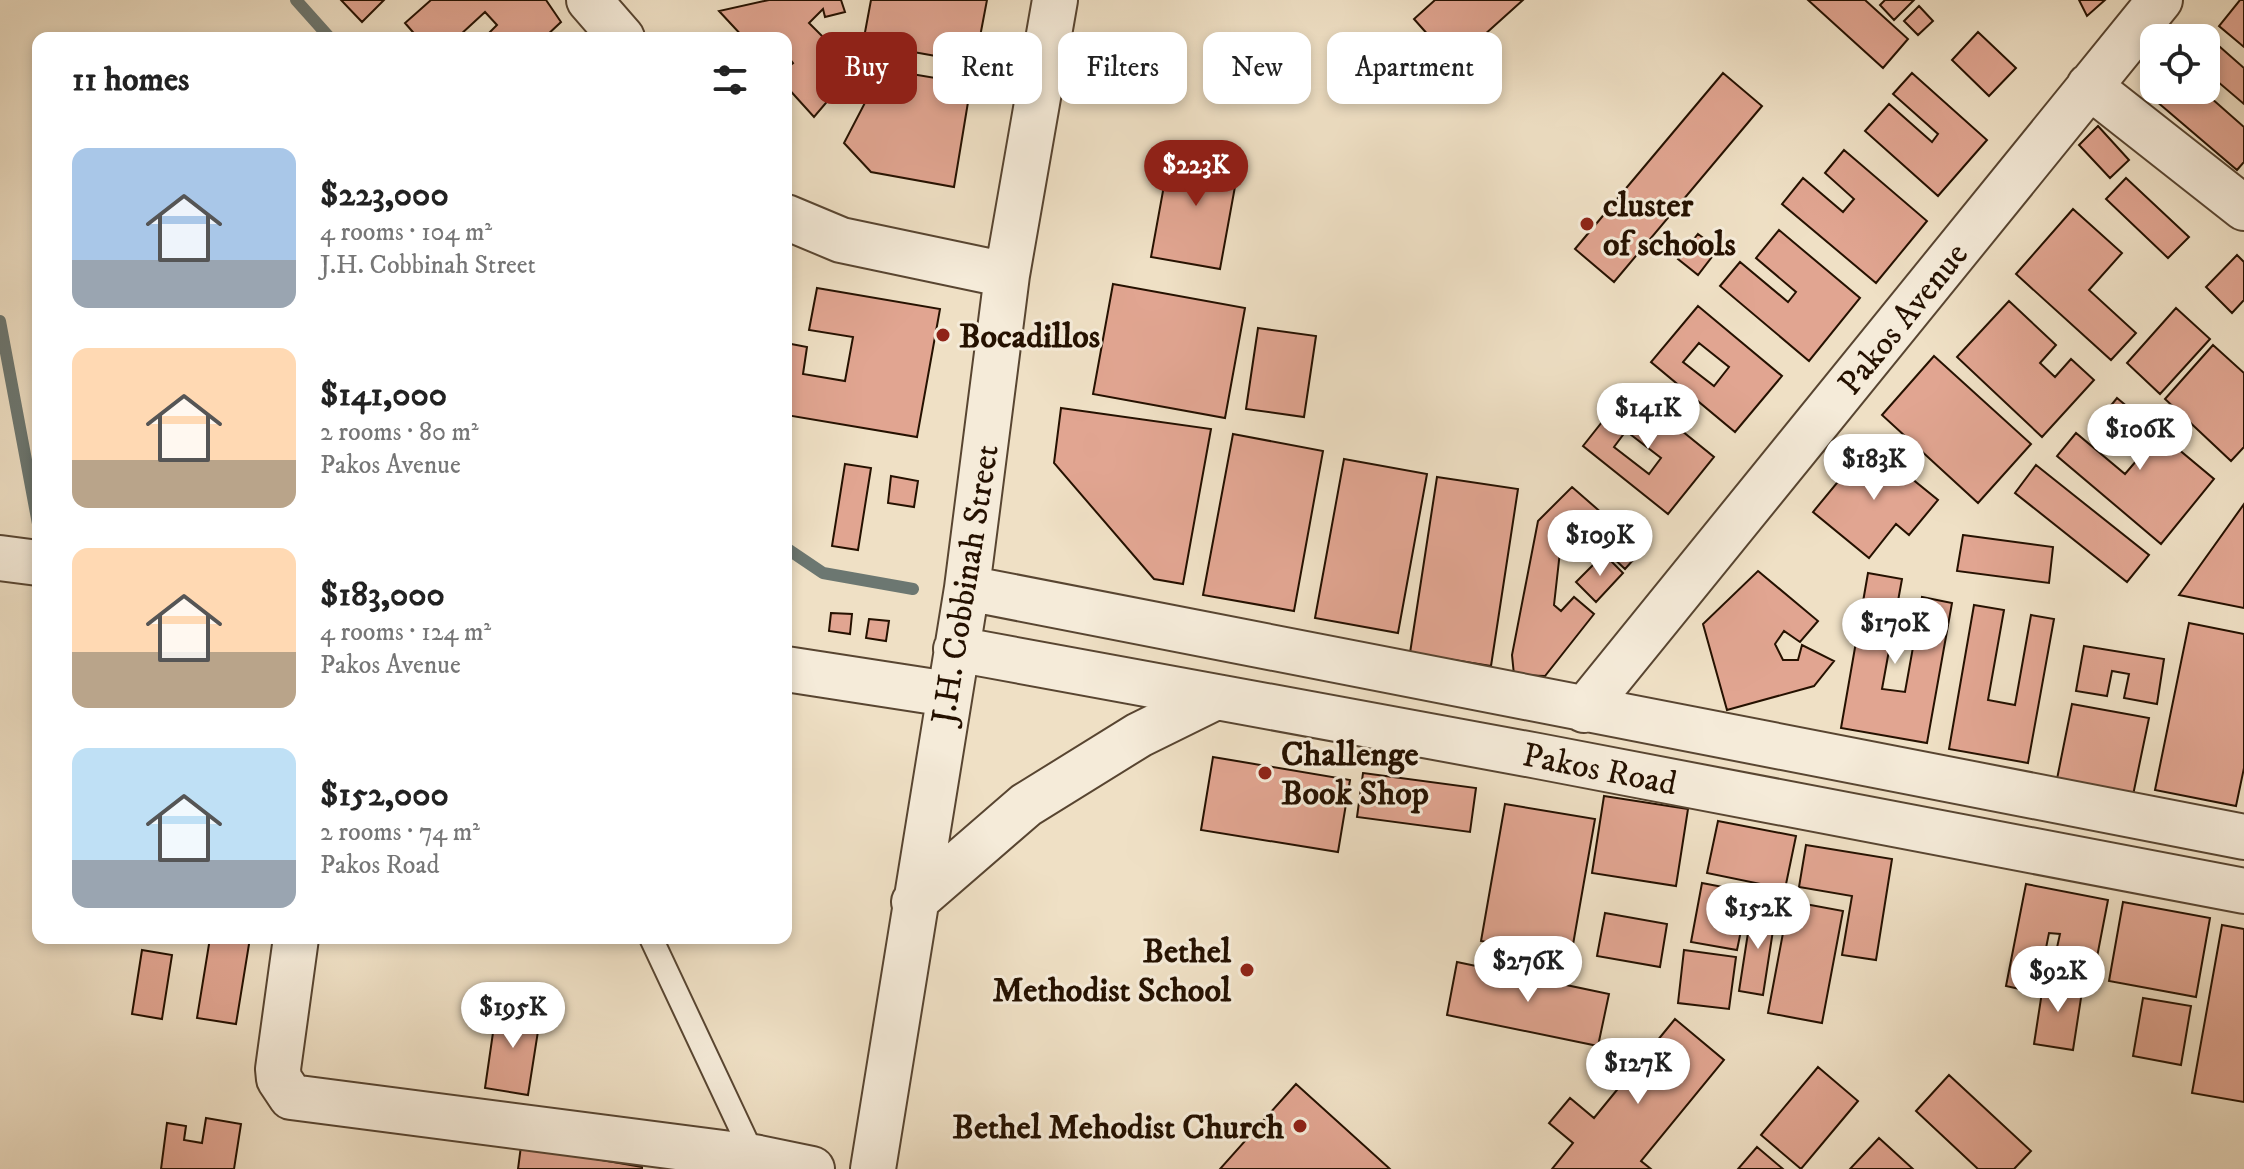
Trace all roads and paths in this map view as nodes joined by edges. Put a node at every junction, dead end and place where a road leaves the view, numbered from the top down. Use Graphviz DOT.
graph roads {
  1 [pos="590,0"];
  2 [pos="1055,0"];
  3 [pos="2160,0"];
  4 [pos="617,32"];
  5 [pos="2089,86"];
  6 [pos="2244,208"];
  7 [pos="792,220"];
  8 [pos="1007,275"];
  9 [pos="0,558"];
  10 [pos="32,562"];
  11 [pos="967,588"];
  12 [pos="956,649"];
  13 [pos="792,670"];
  14 [pos="948,694"];
  15 [pos="1216,697"];
  16 [pos="1584,710"];
  17 [pos="2244,837"];
  18 [pos="2244,891"];
  19 [pos="914,902"];
  20 [pos="295,944"];
  21 [pos="654,944"];
  22 [pos="754,1157"];
  23 [pos="812,1169"];
  24 [pos="873,1169"];
  1 -- 4 [label="street"];
  2 -- 8 [label="street, J.H. Cobbinah Street"];
  3 -- 5 [label="street, Pakos Avenue"];
  5 -- 6 [label="street"];
  5 -- 16 [label="street, Pakos Avenue"];
  7 -- 8 [label="street"];
  8 -- 11 [label="street, J.H. Cobbinah Street"];
  9 -- 10 [label="street"];
  11 -- 12 [label="street, J.H. Cobbinah Street"];
  11 -- 16 [label="street, Pakos Road"];
  12 -- 14 [label="street, J.H. Cobbinah Street"];
  12 -- 15 [label="street, Pakos Road"];
  13 -- 14 [label="street"];
  14 -- 19 [label="street, J.H. Cobbinah Street"];
  15 -- 18 [label="street, Pakos Road"];
  15 -- 19 [label="street"];
  16 -- 17 [label="street, Pakos Road"];
  19 -- 24 [label="street, J.H. Cobbinah Street"];
  20 -- 22 [label="street"];
  21 -- 22 [label="lane"];
  22 -- 23 [label="street"];
}
